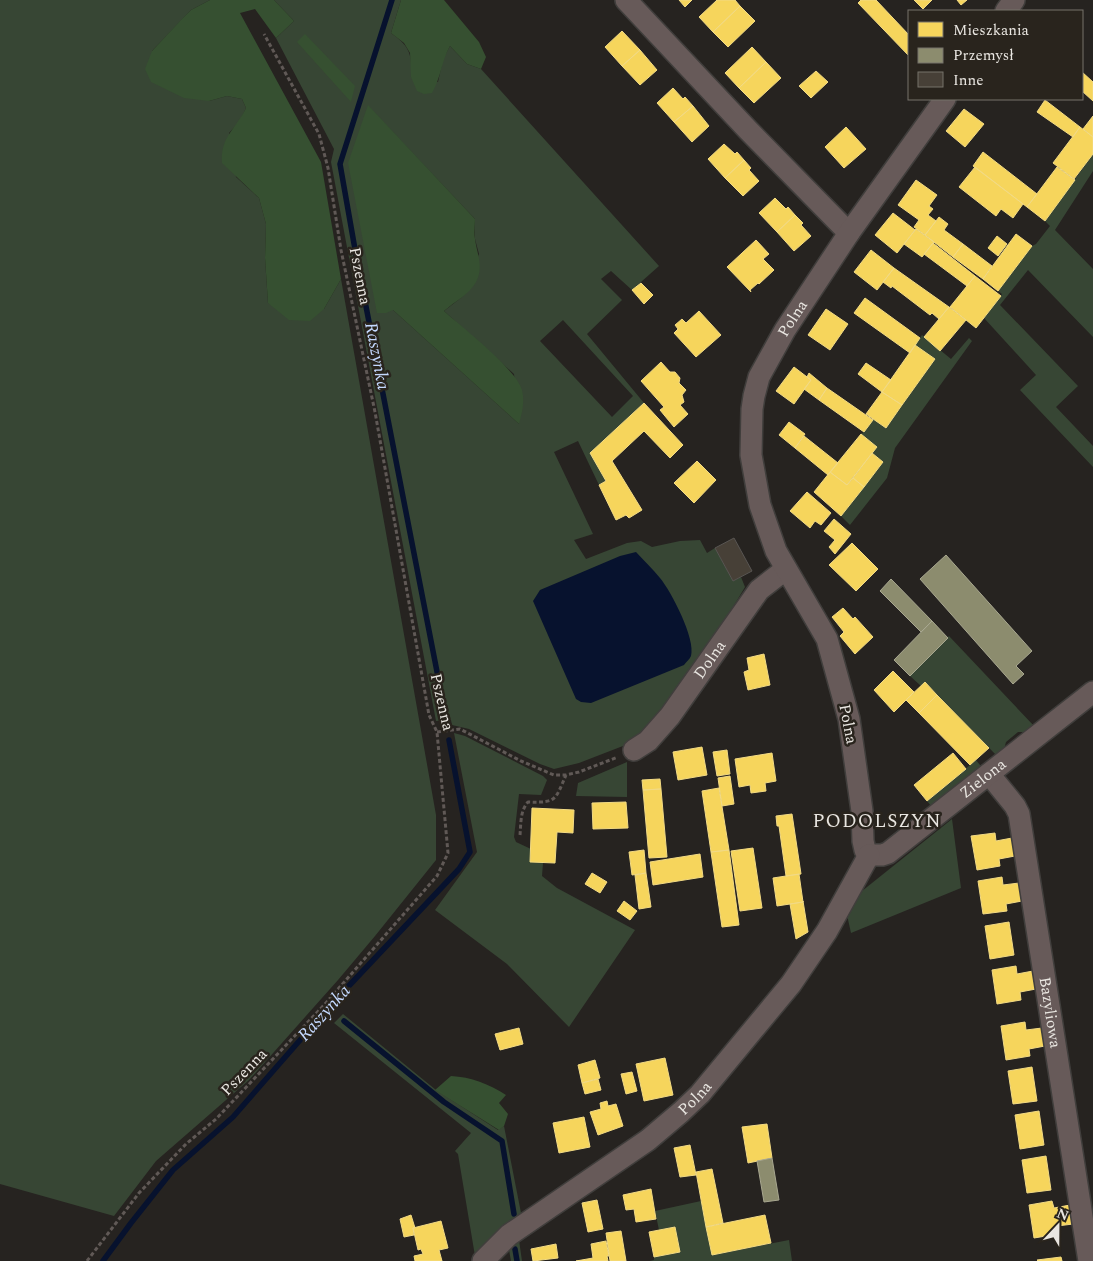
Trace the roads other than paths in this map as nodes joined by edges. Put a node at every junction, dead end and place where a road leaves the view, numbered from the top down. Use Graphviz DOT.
graph roads {
  1 [pos="626,0"];
  2 [pos="943,100"];
  3 [pos="849,233"];
  4 [pos="786,569"];
  5 [pos="1093,692"];
  6 [pos="634,750"];
  7 [pos="989,774"];
  8 [pos="869,855"];
  9 [pos="483,1261"];
  10 [pos="1089,1261"];
  1 -- 3 [label="street"];
  2 -- 3 [label="street, Polna"];
  3 -- 4 [label="street, Polna"];
  4 -- 6 [label="street, Dolna"];
  4 -- 8 [label="street, Polna"];
  5 -- 7 [label="street, Zielona"];
  7 -- 8 [label="street, Zielona"];
  7 -- 10 [label="street, Bazyliowa"];
  8 -- 9 [label="street, Polna"];
}
